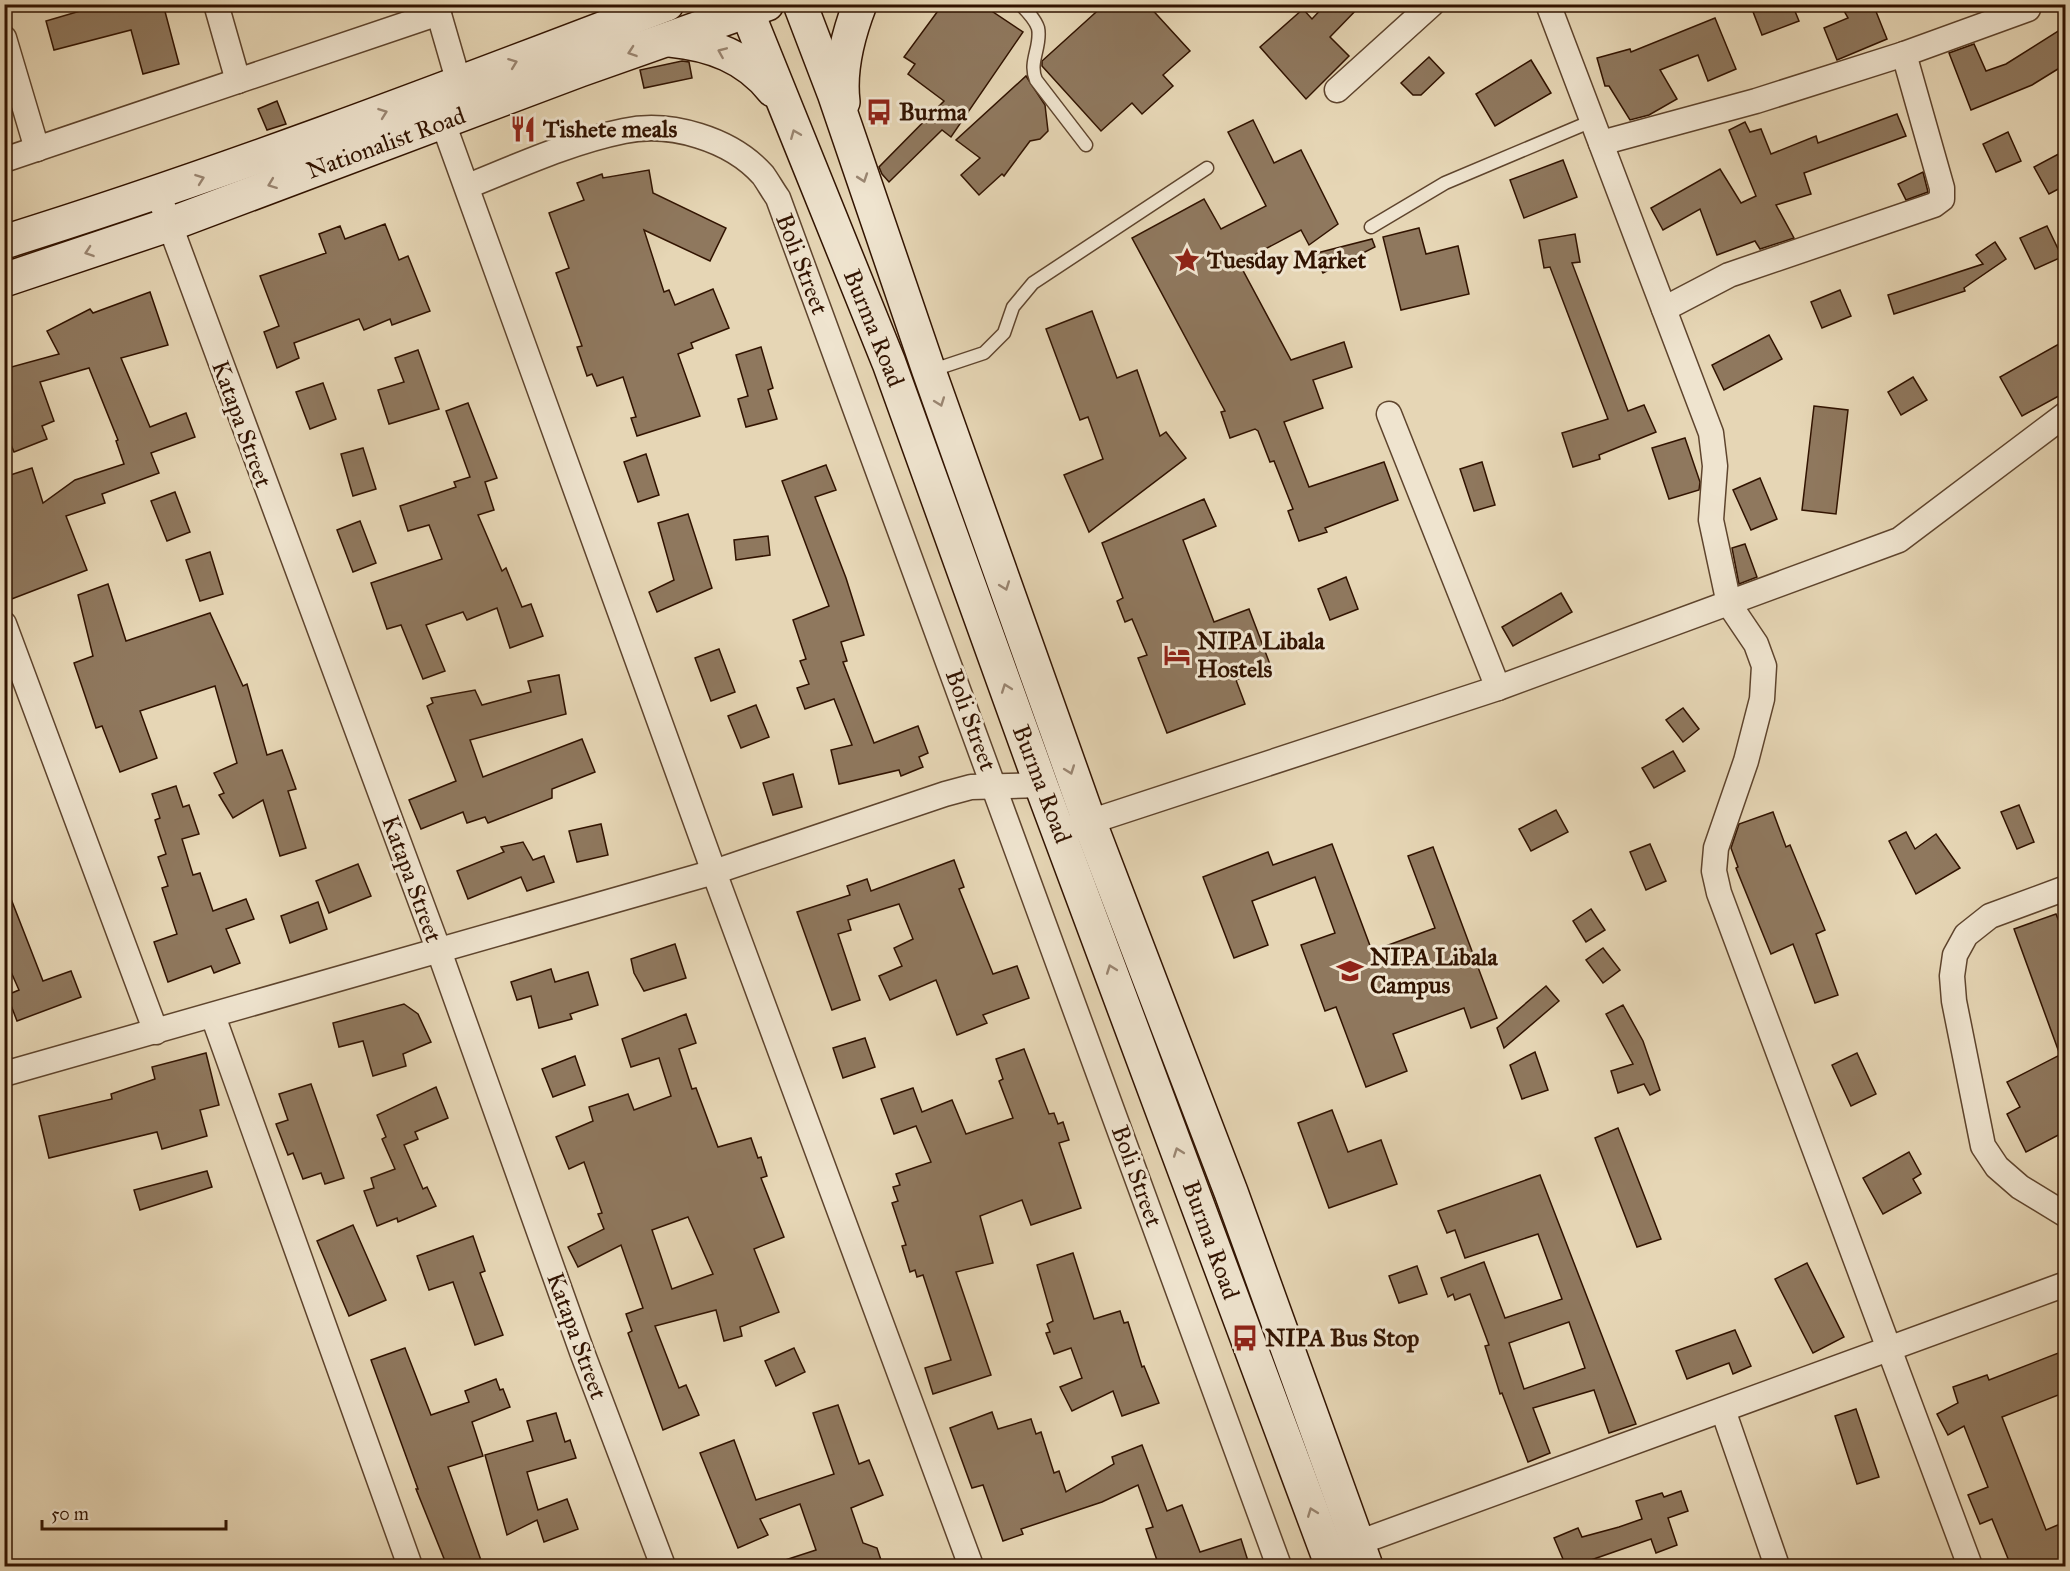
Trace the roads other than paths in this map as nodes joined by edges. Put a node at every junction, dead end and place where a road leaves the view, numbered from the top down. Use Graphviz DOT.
graph roads {
  1 [pos="216,4"];
  2 [pos="800,4"];
  3 [pos="860,4"];
  4 [pos="1020,4"];
  5 [pos="1432,4"];
  6 [pos="1548,4"];
  7 [pos="666,5"];
  8 [pos="753,7"];
  9 [pos="438,9"];
  10 [pos="2028,9"];
  11 [pos="4,38"];
  12 [pos="668,40"];
  13 [pos="1904,54"];
  14 [pos="238,81"];
  15 [pos="1337,90"];
  16 [pos="782,101"];
  17 [pos="451,104"];
  18 [pos="846,128"];
  19 [pos="1596,132"];
  20 [pos="1086,145"];
  21 [pos="37,149"];
  22 [pos="4,160"];
  23 [pos="1207,168"];
  24 [pos="468,186"];
  25 [pos="158,193"];
  26 [pos="168,225"];
  27 [pos="1371,227"];
  28 [pos="4,242"];
  29 [pos="4,280"];
  30 [pos="1664,309"];
  31 [pos="928,371"];
  32 [pos="1389,414"];
  33 [pos="2066,414"];
  34 [pos="1729,604"];
  35 [pos="4,624"];
  36 [pos="1498,688"];
  37 [pos="1041,785"];
  38 [pos="995,786"];
  39 [pos="1074,827"];
  40 [pos="714,872"];
  41 [pos="2066,888"];
  42 [pos="439,951"];
  43 [pos="213,1016"];
  44 [pos="156,1032"];
  45 [pos="4,1074"];
  46 [pos="2066,1215"];
  47 [pos="2066,1284"];
  48 [pos="1890,1350"];
  49 [pos="1723,1410"];
  50 [pos="1346,1557"];
  51 [pos="410,1566"];
  52 [pos="663,1566"];
  53 [pos="970,1566"];
  54 [pos="1279,1566"];
  55 [pos="1777,1566"];
  56 [pos="1970,1566"];
  1 -- 14 [label="street"];
  2 -- 18 [label="main road, Burma Road"];
  3 -- 18 [label="main road"];
  4 -- 20 [label="lane"];
  5 -- 15 [label="street"];
  6 -- 19 [label="street"];
  17 -- 7 [label="main road, Nationalist Road, one-way"];
  8 -- 12 [label="main road, Nationalist Road"];
  8 -- 16 [label="main road, Burma Road"];
  9 -- 14 [label="street"];
  9 -- 17 [label="street"];
  10 -- 13 [label="street"];
  11 -- 21 [label="street"];
  16 -- 12 [label="main road, one-way"];
  12 -- 17 [label="main road, Nationalist Road, one-way"];
  13 -- 19 [label="street"];
  13 -- 30 [label="street"];
  14 -- 21 [label="street"];
  37 -- 16 [label="main road, Burma Road, one-way"];
  17 -- 24 [label="street"];
  25 -- 17 [label="main road, Nationalist Road, one-way"];
  17 -- 26 [label="main road, Nationalist Road, one-way"];
  18 -- 31 [label="main road, Burma Road, one-way"];
  19 -- 27 [label="lane"];
  19 -- 30 [label="street"];
  21 -- 22 [label="street"];
  23 -- 31 [label="lane"];
  24 -- 38 [label="street, Boli Street"];
  24 -- 40 [label="street"];
  25 -- 26 [label="street, Katapa Street"];
  25 -- 28 [label="main road, Nationalist Road"];
  26 -- 29 [label="main road, Nationalist Road, one-way"];
  26 -- 42 [label="street, Katapa Street"];
  30 -- 34 [label="street"];
  31 -- 39 [label="main road, Burma Road, one-way"];
  32 -- 36 [label="street"];
  33 -- 34 [label="street"];
  34 -- 36 [label="street"];
  34 -- 48 [label="street"];
  35 -- 44 [label="street"];
  36 -- 39 [label="street"];
  37 -- 38 [label="street"];
  37 -- 39 [label="main road, Burma Road"];
  38 -- 40 [label="street"];
  38 -- 54 [label="street, Boli Street"];
  39 -- 50 [label="main road, Burma Road"];
  40 -- 42 [label="street"];
  40 -- 53 [label="street"];
  41 -- 46 [label="street"];
  42 -- 43 [label="street"];
  42 -- 52 [label="street, Katapa Street"];
  43 -- 44 [label="street"];
  43 -- 51 [label="street"];
  44 -- 45 [label="street"];
  47 -- 48 [label="street"];
  48 -- 49 [label="street"];
  48 -- 56 [label="street"];
  49 -- 50 [label="street"];
  49 -- 55 [label="street"];
}
